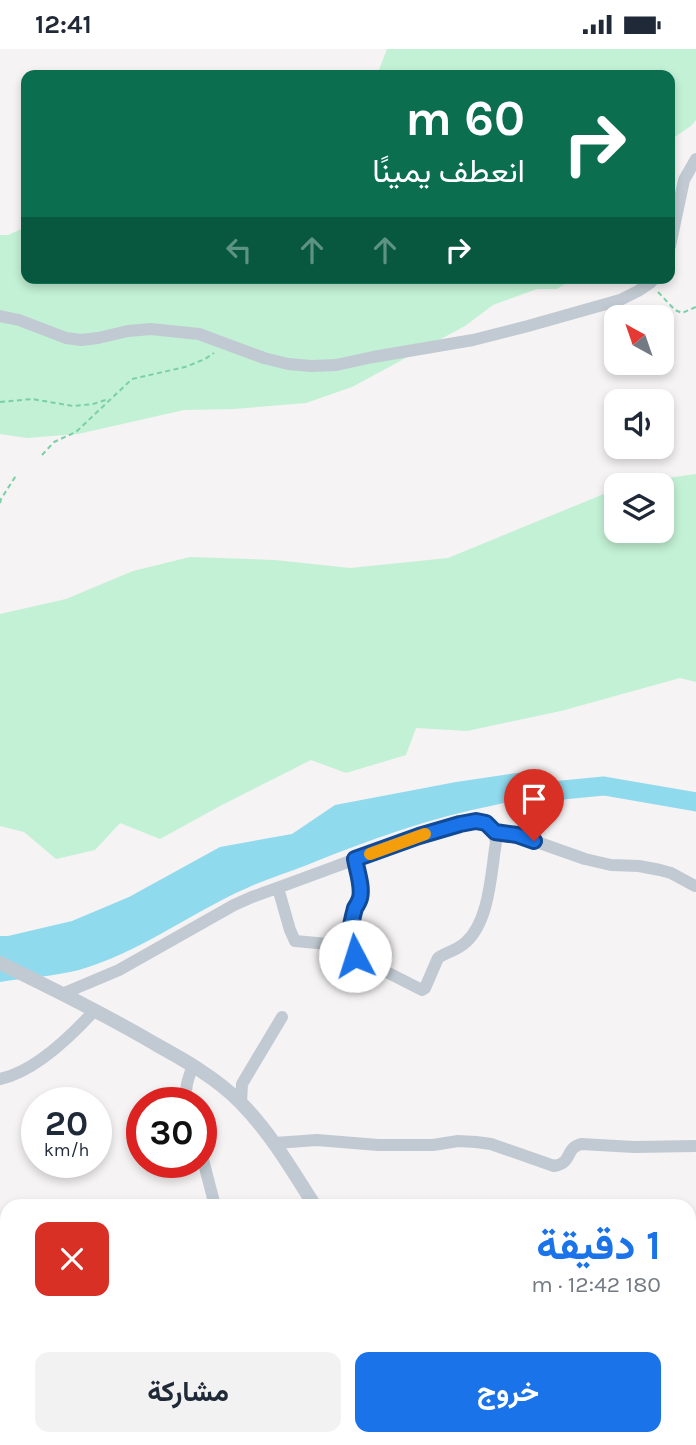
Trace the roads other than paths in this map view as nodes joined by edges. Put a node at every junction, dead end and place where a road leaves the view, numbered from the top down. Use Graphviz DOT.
graph roads {
  1 [pos="696,159"];
  2 [pos="675,222"];
  3 [pos="648,284"];
  4 [pos="0,316"];
  5 [pos="495,832"];
  6 [pos="355,859"];
  7 [pos="695,886"];
  8 [pos="278,888"];
  9 [pos="350,946"];
  10 [pos="0,963"];
  11 [pos="62,994"];
  12 [pos="94,1011"];
  13 [pos="282,1017"];
  14 [pos="193,1066"];
  15 [pos="0,1079"];
  16 [pos="186,1087"];
  17 [pos="241,1103"];
  18 [pos="275,1143"];
  19 [pos="696,1146"];
  20 [pos="208,1178"];
  21 [pos="213,1199"];
  22 [pos="311,1199"];
  1 -- 2 [label="street"];
  3 -- 4 [label="street"];
  5 -- 6 [label="street"];
  5 -- 7 [label="street"];
  5 -- 9 [label="street"];
  6 -- 8 [label="street"];
  6 -- 9 [label="street"];
  8 -- 9 [label="street"];
  8 -- 11 [label="street"];
  10 -- 11 [label="street"];
  11 -- 12 [label="street"];
  12 -- 14 [label="street"];
  12 -- 15 [label="street"];
  13 -- 17 [label="street"];
  14 -- 16 [label="street"];
  14 -- 17 [label="street"];
  17 -- 18 [label="street"];
  18 -- 19 [label="street"];
  18 -- 22 [label="street"];
  20 -- 21 [label="street"];
}
